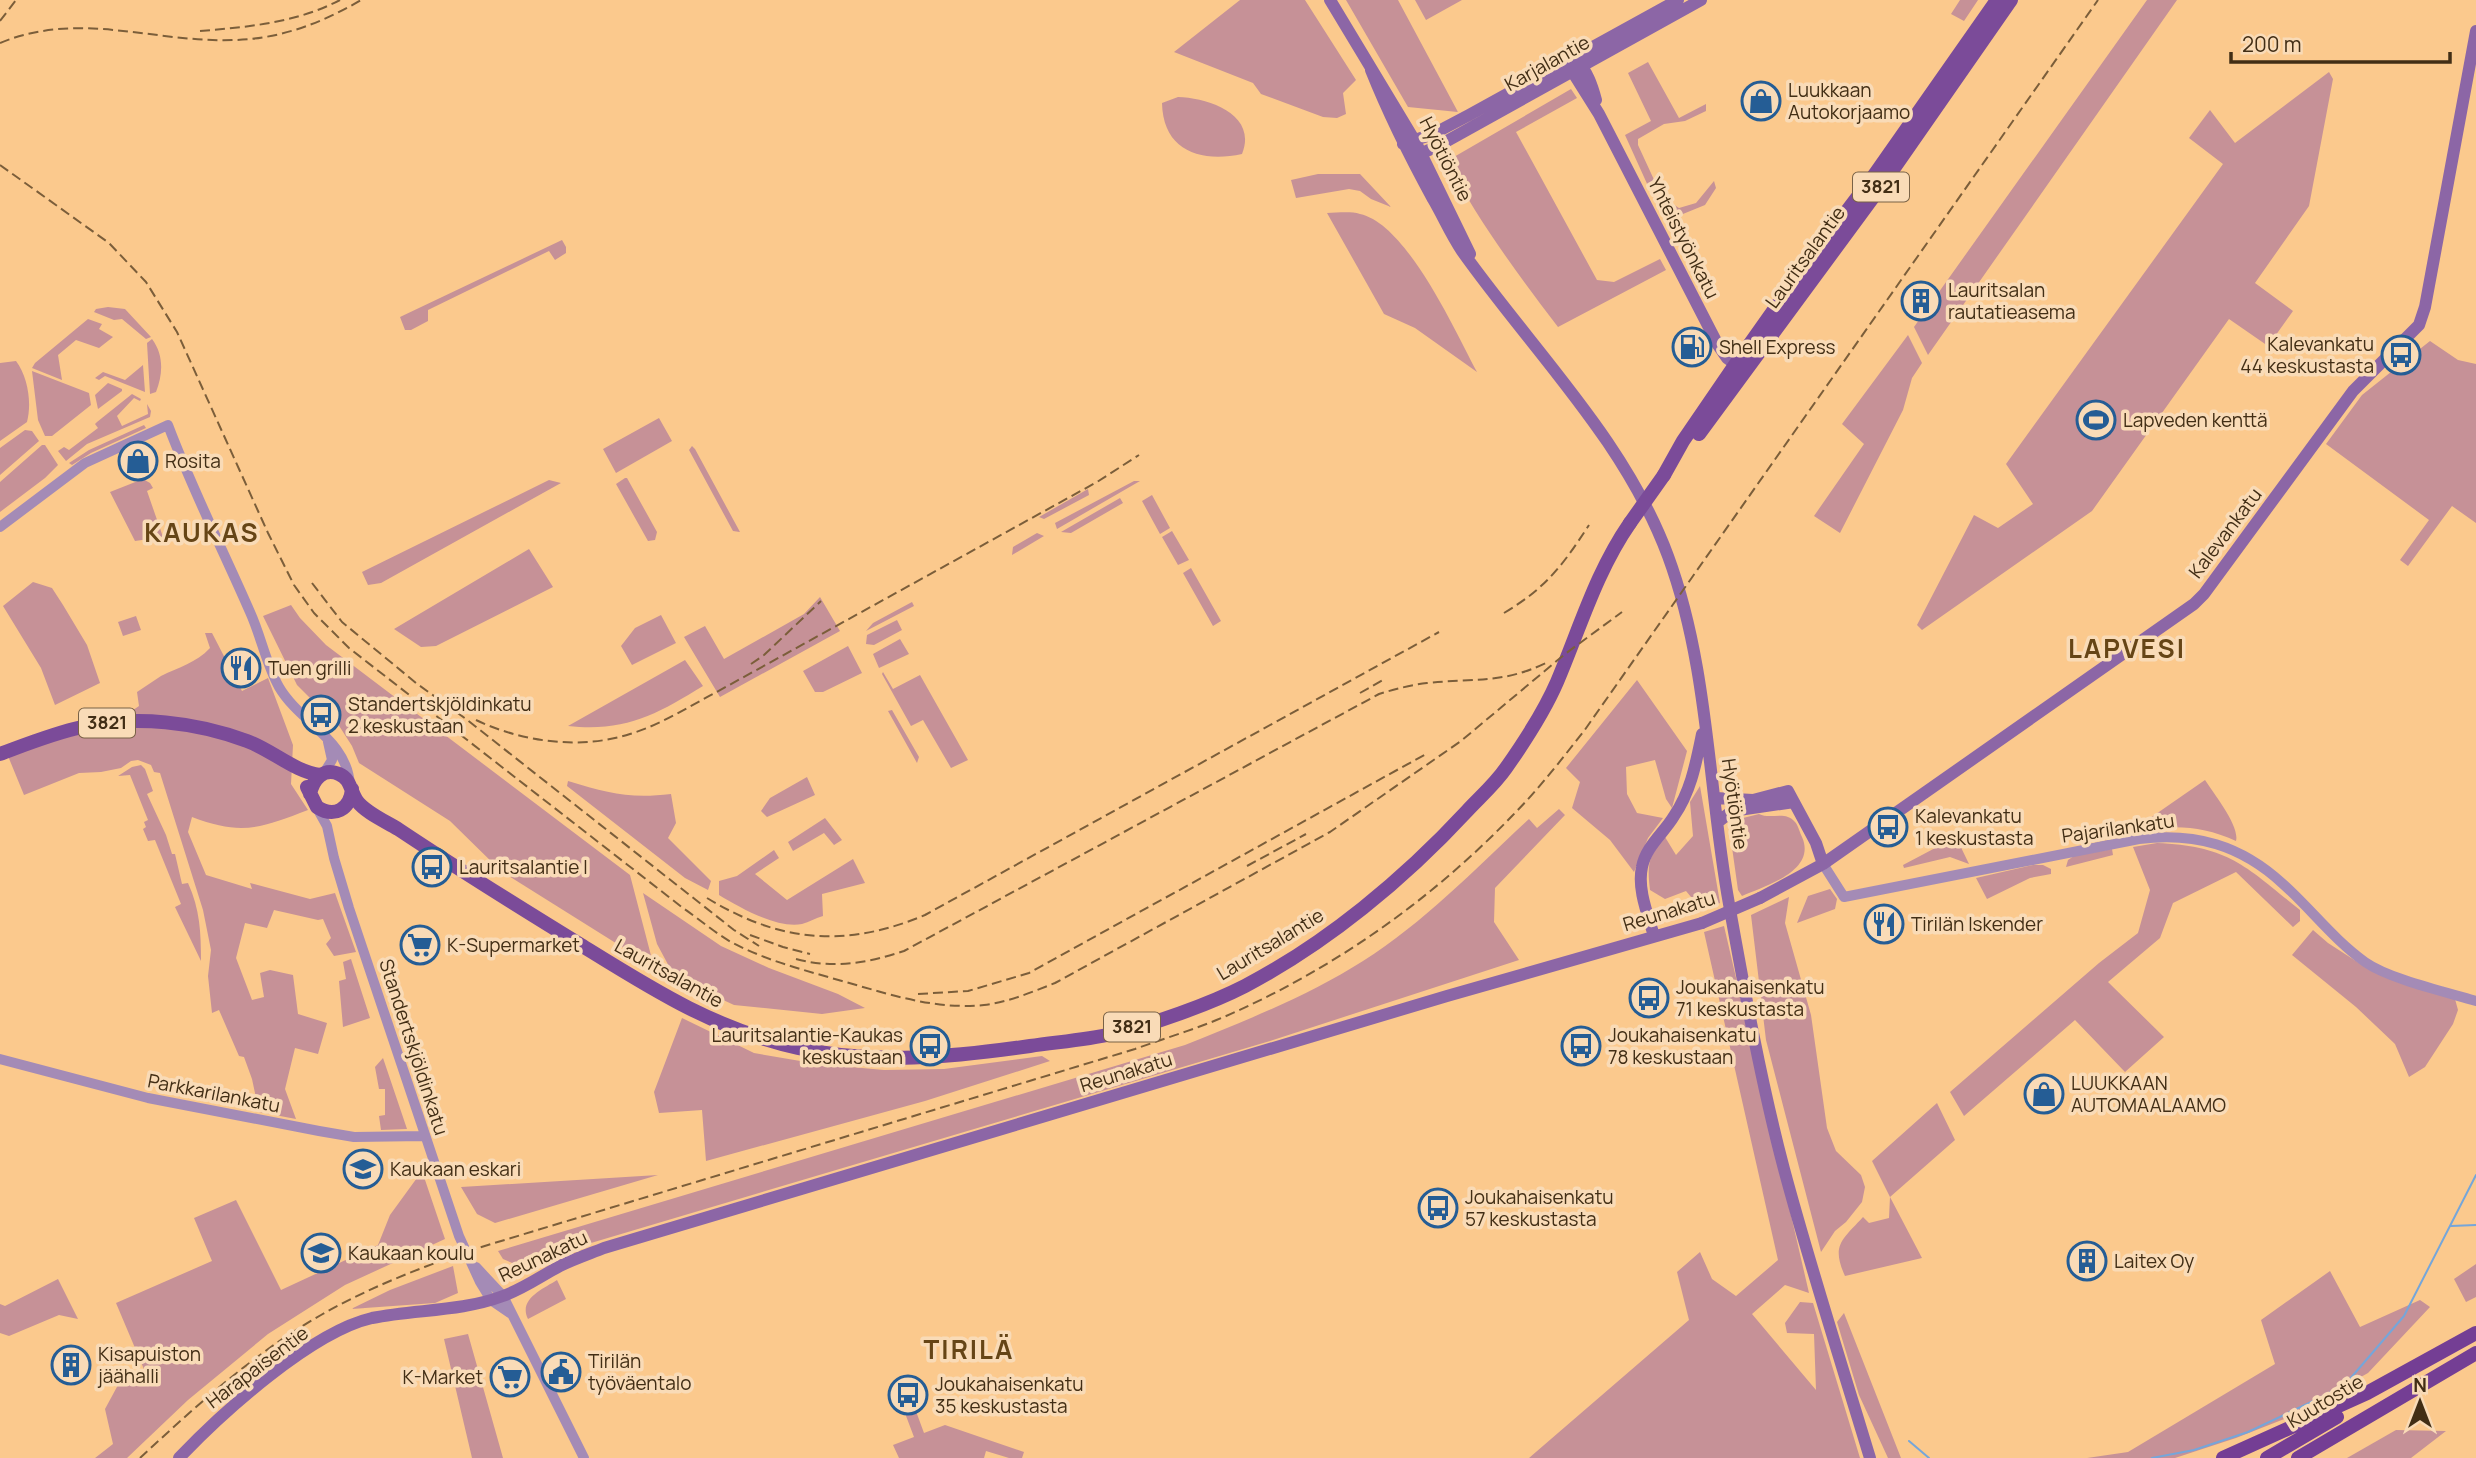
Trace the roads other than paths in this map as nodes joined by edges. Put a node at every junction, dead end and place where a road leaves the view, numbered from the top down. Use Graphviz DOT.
graph roads {
  1 [pos="1328,0"];
  2 [pos="1678,0"];
  3 [pos="1701,0"];
  4 [pos="1997,0"];
  5 [pos="2011,0"];
  6 [pos="2476,31"];
  7 [pos="1576,65"];
  8 [pos="1409,142"];
  9 [pos="1416,154"];
  10 [pos="1740,368"];
  11 [pos="0,527"];
  12 [pos="1704,720"];
  13 [pos="216,733"];
  14 [pos="325,736"];
  15 [pos="0,754"];
  16 [pos="322,774"];
  17 [pos="351,787"];
  18 [pos="310,794"];
  19 [pos="1791,797"];
  20 [pos="1715,798"];
  21 [pos="317,807"];
  22 [pos="341,811"];
  23 [pos="1718,822"];
  24 [pos="331,839"];
  25 [pos="446,863"];
  26 [pos="1823,864"];
  27 [pos="1776,891"];
  28 [pos="1654,936"];
  29 [pos="2476,1001"];
  30 [pos="0,1059"];
  31 [pos="424,1136"];
  32 [pos="497,1298"];
  33 [pos="2476,1333"];
  34 [pos="2476,1353"];
  35 [pos="1850,1391"];
  36 [pos="179,1458"];
  37 [pos="584,1458"];
  38 [pos="1870,1458"];
  39 [pos="1878,1458"];
  40 [pos="2223,1458"];
  41 [pos="2267,1458"];
  42 [pos="2298,1458"];
  1 -- 8 [label="main road, Hyötiöntie"];
  2 -- 7 [label="main road, Karjalantie"];
  3 -- 7 [label="main road, Karjalantie"];
  4 -- 10 [label="main road, Lauritsalantie"];
  5 -- 10 [label="main road, Lauritsalantie / 3821"];
  6 -- 26 [label="main road, Kalevankatu"];
  7 -- 8 [label="main road, Karjalantie"];
  7 -- 9 [label="main road, Karjalantie"];
  7 -- 10 [label="main road, Yhteistyönkatu"];
  8 -- 9 [label="main road, Hyötiöntie"];
  9 -- 12 [label="main road, Hyötiöntie"];
  10 -- 25 [label="main road, Lauritsalantie / 3821, bridge"];
  11 -- 14 [label="street"];
  12 -- 20 [label="main road, Hyötiöntie"];
  12 -- 28 [label="main road"];
  13 -- 15 [label="main road, 3821"];
  13 -- 16 [label="main road, 3821"];
  13 -- 18 [label="main road, 3821"];
  14 -- 16 [label="street"];
  14 -- 17 [label="street"];
  16 -- 17 [label="main road"];
  16 -- 18 [label="main road"];
  17 -- 22 [label="main road"];
  17 -- 25 [label="main road, Lauritsalantie / 3821"];
  18 -- 21 [label="main road"];
  19 -- 20 [label="main road"];
  19 -- 23 [label="main road"];
  19 -- 26 [label="main road"];
  20 -- 23 [label="main road, Hyötiöntie"];
  21 -- 22 [label="main road"];
  21 -- 24 [label="street, Standertskjöldinkatu"];
  22 -- 24 [label="street"];
  22 -- 25 [label="main road, Lauritsalantie / 3821"];
  23 -- 35 [label="main road, Hyötiöntie"];
  24 -- 31 [label="street, Standertskjöldinkatu"];
  26 -- 27 [label="main road, Kalevankatu"];
  26 -- 29 [label="street, Pajarilankatu"];
  27 -- 28 [label="main road, Reunakatu, bridge"];
  28 -- 32 [label="main road, Reunakatu"];
  30 -- 31 [label="street, Parkkarilankatu"];
  31 -- 32 [label="street, Standertskjöldinkatu"];
  32 -- 36 [label="main road, Harapaisentie"];
  32 -- 37 [label="street"];
  33 -- 40 [label="highway"];
  33 -- 41 [label="highway, Kuutostie"];
  34 -- 42 [label="highway, Kuutostie"];
  35 -- 38 [label="main road, Hyötiöntie"];
  35 -- 39 [label="main road, Hyötiöntie"];
}
